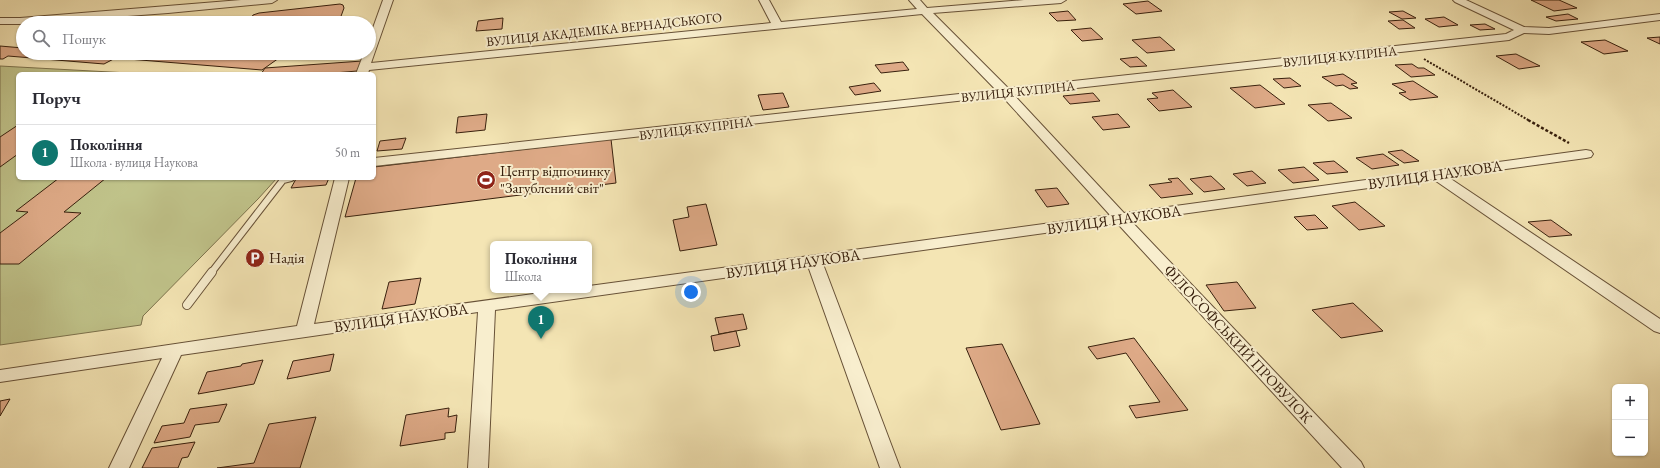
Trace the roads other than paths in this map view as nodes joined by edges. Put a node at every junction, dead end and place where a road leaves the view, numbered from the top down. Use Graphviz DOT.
graph roads {
  1 [pos="272,0"];
  2 [pos="388,0"];
  3 [pos="764,0"];
  4 [pos="914,0"];
  5 [pos="1061,0"];
  6 [pos="1458,0"];
  7 [pos="923,11"];
  8 [pos="87,16"];
  9 [pos="1660,18"];
  10 [pos="0,21"];
  11 [pos="16,21"];
  12 [pos="778,26"];
  13 [pos="1522,30"];
  14 [pos="376,36"];
  15 [pos="368,60"];
  16 [pos="364,71"];
  17 [pos="1005,92"];
  18 [pos="1586,154"];
  19 [pos="376,162"];
  20 [pos="1436,175"];
  21 [pos="283,180"];
  22 [pos="342,180"];
  23 [pos="1121,219"];
  24 [pos="814,261"];
  25 [pos="592,292"];
  26 [pos="581,293"];
  27 [pos="187,305"];
  28 [pos="487,306"];
  29 [pos="1660,327"];
  30 [pos="304,331"];
  31 [pos="175,350"];
  32 [pos="0,376"];
  33 [pos="119,468"];
  34 [pos="478,468"];
  35 [pos="890,468"];
  36 [pos="1354,468"];
  1 -- 8 [label="street"];
  2 -- 14 [label="street"];
  3 -- 12 [label="street"];
  4 -- 7 [label="street, ФІЛОСОФСЬКИЙ ПРОВУЛОК"];
  5 -- 7 [label="street, ВУЛИЦЯ АКАДЕМІКА ВЕРНАДСЬКОГО"];
  6 -- 13 [label="street"];
  7 -- 12 [label="street, ВУЛИЦЯ АКАДЕМІКА ВЕРНАДСЬКОГО"];
  7 -- 17 [label="street, ФІЛОСОФСЬКИЙ ПРОВУЛОК"];
  9 -- 13 [label="street, ВУЛИЦЯ КУПРІНА"];
  10 -- 11 [label="street"];
  12 -- 16 [label="street, ВУЛИЦЯ АКАДЕМІКА ВЕРНАДСЬКОГО"];
  13 -- 17 [label="street, ВУЛИЦЯ КУПРІНА"];
  15 -- 16 [label="street"];
  17 -- 19 [label="street, ВУЛИЦЯ КУПРІНА"];
  17 -- 23 [label="street, ФІЛОСОФСЬКИЙ ПРОВУЛОК"];
  18 -- 20 [label="street, ВУЛИЦЯ НАУКОВА"];
  20 -- 23 [label="street, ВУЛИЦЯ НАУКОВА"];
  20 -- 29 [label="street"];
  21 -- 27 [label="lane"];
  22 -- 30 [label="street"];
  23 -- 24 [label="street, ВУЛИЦЯ НАУКОВА"];
  23 -- 36 [label="street, ФІЛОСОФСЬКИЙ ПРОВУЛОК"];
  24 -- 25 [label="street, ВУЛИЦЯ НАУКОВА"];
  24 -- 35 [label="street"];
  26 -- 28 [label="street, ВУЛИЦЯ НАУКОВА"];
  28 -- 30 [label="street, ВУЛИЦЯ НАУКОВА"];
  28 -- 34 [label="street"];
  30 -- 31 [label="street, ВУЛИЦЯ НАУКОВА"];
  31 -- 32 [label="street, ВУЛИЦЯ НАУКОВА"];
  31 -- 33 [label="street"];
}
